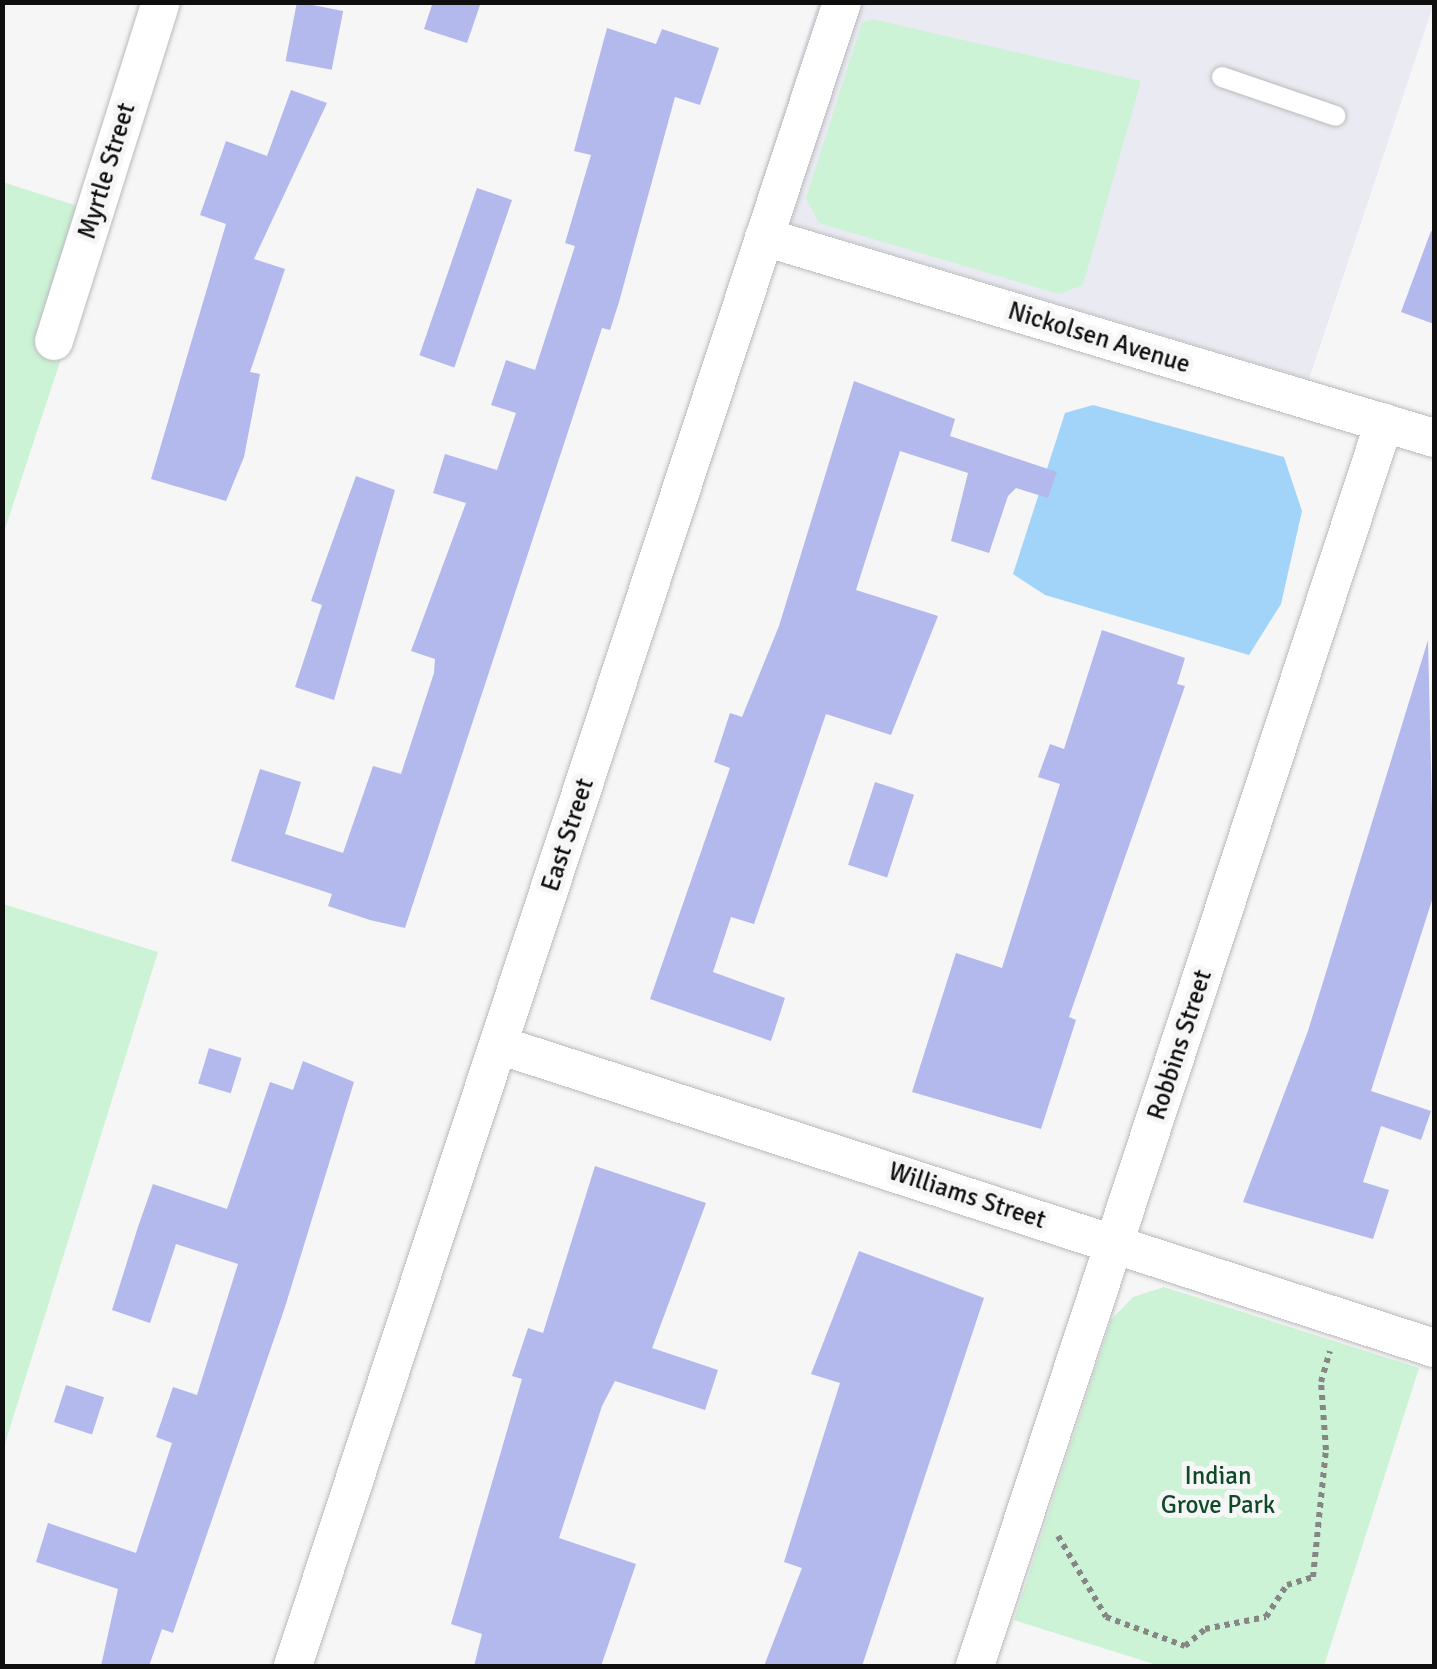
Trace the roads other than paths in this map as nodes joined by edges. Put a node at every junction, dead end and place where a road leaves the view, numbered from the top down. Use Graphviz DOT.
graph roads {
  1 [pos="161,2"];
  2 [pos="842,2"];
  3 [pos="1222,77"];
  4 [pos="1336,116"];
  5 [pos="764,237"];
  6 [pos="54,341"];
  7 [pos="1384,423"];
  8 [pos="1434,438"];
  9 [pos="499,1045"];
  10 [pos="1114,1244"];
  11 [pos="1434,1348"];
  12 [pos="294,1666"];
  13 [pos="975,1666"];
  1 -- 6 [label="street, Myrtle Street"];
  2 -- 5 [label="street, East Street"];
  3 -- 4 [label="lane"];
  5 -- 7 [label="street, Nickolsen Avenue"];
  5 -- 9 [label="street, East Street"];
  7 -- 8 [label="street, Nickolsen Avenue"];
  7 -- 10 [label="street, Robbins Street"];
  9 -- 10 [label="street, Williams Street"];
  9 -- 12 [label="street, East Street"];
  10 -- 11 [label="street, Williams Street"];
  10 -- 13 [label="street, Robbins Street"];
}
